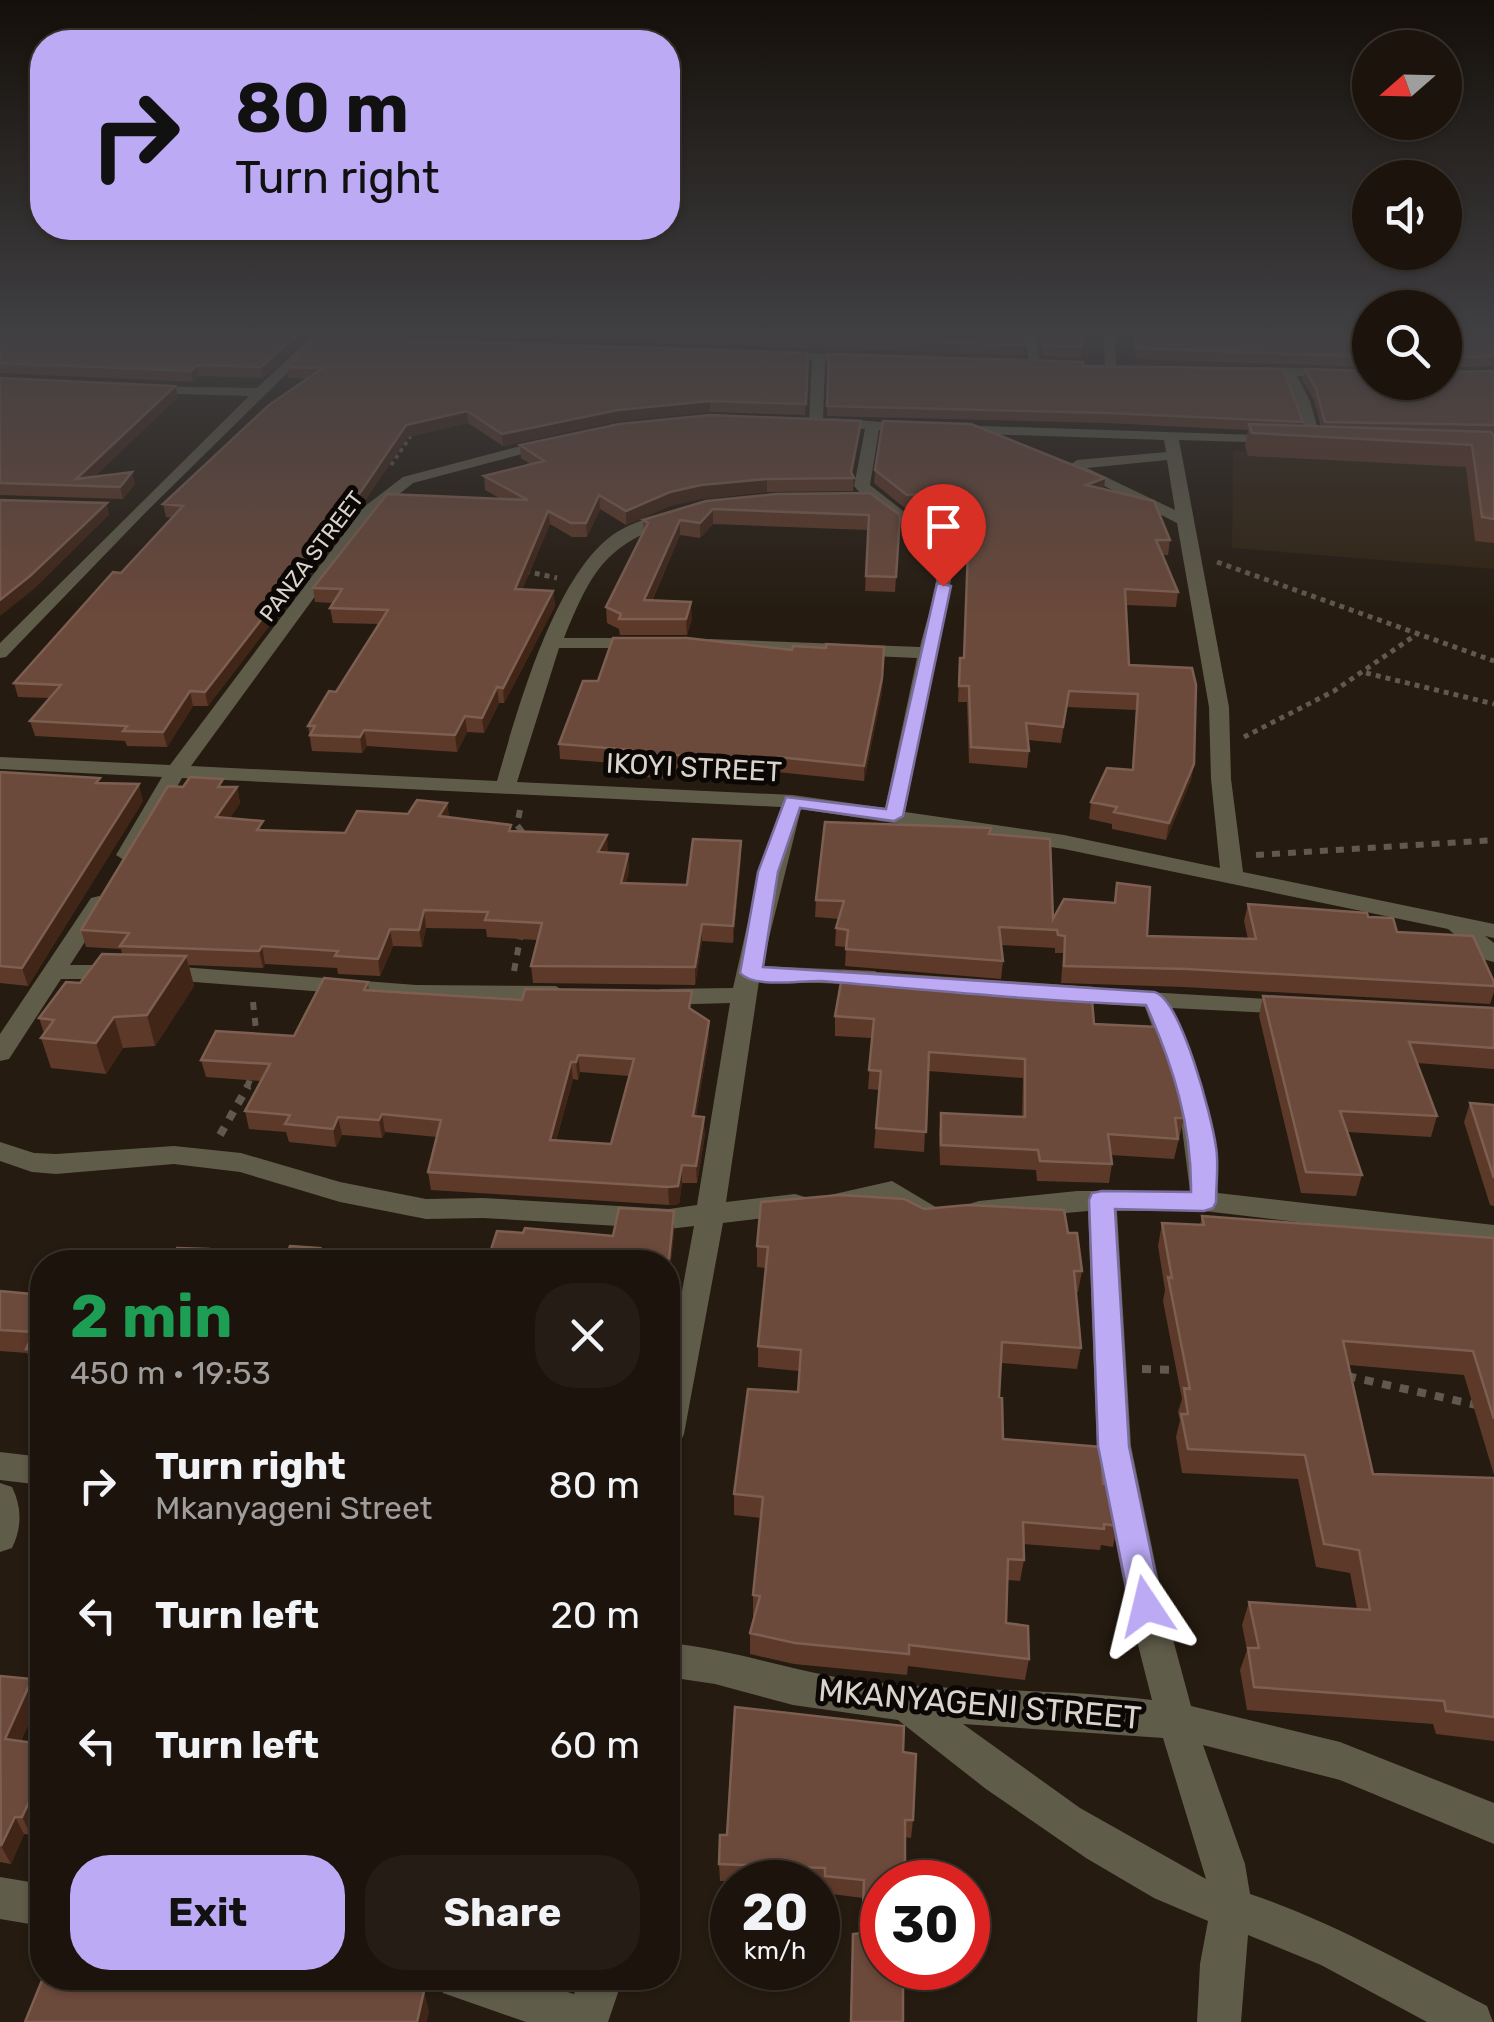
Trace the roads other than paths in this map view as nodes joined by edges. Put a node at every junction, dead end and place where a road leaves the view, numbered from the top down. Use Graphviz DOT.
graph roads {
  1 [pos="217,428"];
  2 [pos="872,428"];
  3 [pos="1316,428"];
  4 [pos="944,429"];
  5 [pos="998,432"];
  6 [pos="573,438"];
  7 [pos="1174,446"];
  8 [pos="1053,458"];
  9 [pos="877,499"];
  10 [pos="843,500"];
  11 [pos="701,509"];
  12 [pos="1187,522"];
  13 [pos="553,643"];
  14 [pos="0,653"];
  15 [pos="928,653"];
  16 [pos="0,763"];
  17 [pos="175,773"];
  18 [pos="516,789"];
  19 [pos="792,802"];
  20 [pos="894,816"];
  21 [pos="1232,866"];
  22 [pos="1454,922"];
  23 [pos="1494,931"];
  24 [pos="1494,955"];
  25 [pos="53,972"];
  26 [pos="901,981"];
  27 [pos="749,984"];
  28 [pos="1036,994"];
  29 [pos="575,995"];
  30 [pos="631,997"];
  31 [pos="1154,998"];
  32 [pos="1310,1007"];
  33 [pos="0,1053"];
  34 [pos="0,1150"];
  35 [pos="1102,1200"];
  36 [pos="1204,1202"];
  37 [pos="710,1212"];
  38 [pos="1494,1235"];
  39 [pos="680,1371"];
  40 [pos="0,1466"];
  41 [pos="30,1470"];
  42 [pos="0,1497"];
  43 [pos="0,1537"];
  44 [pos="680,1662"];
  45 [pos="906,1703"];
  46 [pos="1176,1721"];
  47 [pos="1494,1824"];
  48 [pos="0,1898"];
  49 [pos="30,1904"];
  50 [pos="1230,1910"];
  51 [pos="494,1990"];
  52 [pos="597,1990"];
  53 [pos="586,2021"];
  54 [pos="1219,2022"];
  55 [pos="1472,2022"];
  1 -- 14 [label="street"];
  2 -- 9 [label="street"];
  3 -- 7 [label="street"];
  4 -- 5 [label="street"];
  5 -- 7 [label="street"];
  5 -- 8 [label="street"];
  6 -- 17 [label="street, PANZA STREET"];
  7 -- 8 [label="street"];
  7 -- 12 [label="street"];
  8 -- 12 [label="street"];
  9 -- 10 [label="street"];
  9 -- 15 [label="street"];
  11 -- 13 [label="street"];
  12 -- 21 [label="street"];
  13 -- 15 [label="street"];
  13 -- 18 [label="street"];
  15 -- 20 [label="street"];
  16 -- 17 [label="street, IKOYI STREET"];
  17 -- 18 [label="street, IKOYI STREET"];
  17 -- 25 [label="street, PANZA STREET"];
  18 -- 19 [label="street, IKOYI STREET"];
  19 -- 20 [label="street, IKOYI STREET"];
  19 -- 27 [label="street"];
  20 -- 21 [label="street, IKOYI STREET"];
  21 -- 22 [label="street, IKOYI STREET"];
  22 -- 23 [label="street, IKOYI STREET"];
  22 -- 24 [label="street"];
  25 -- 29 [label="street"];
  25 -- 33 [label="street, PANZA STREET"];
  26 -- 27 [label="street"];
  27 -- 30 [label="street"];
  27 -- 37 [label="street"];
  28 -- 31 [label="street"];
  31 -- 32 [label="street"];
  31 -- 36 [label="street"];
  34 -- 37 [label="street"];
  35 -- 36 [label="street"];
  35 -- 37 [label="street"];
  35 -- 46 [label="street, MKANYAGENI STREET"];
  36 -- 38 [label="street"];
  37 -- 39 [label="street"];
  40 -- 41 [label="street"];
  42 -- 43 [label="street"];
  44 -- 45 [label="street, MKANYAGENI STREET"];
  45 -- 46 [label="street, MKANYAGENI STREET"];
  45 -- 50 [label="street"];
  46 -- 47 [label="street"];
  46 -- 50 [label="street, MKANYAGENI STREET"];
  48 -- 49 [label="street"];
  50 -- 54 [label="street, MKANYAGENI STREET"];
  50 -- 55 [label="street"];
  51 -- 53 [label="street"];
  52 -- 53 [label="street"];
}
